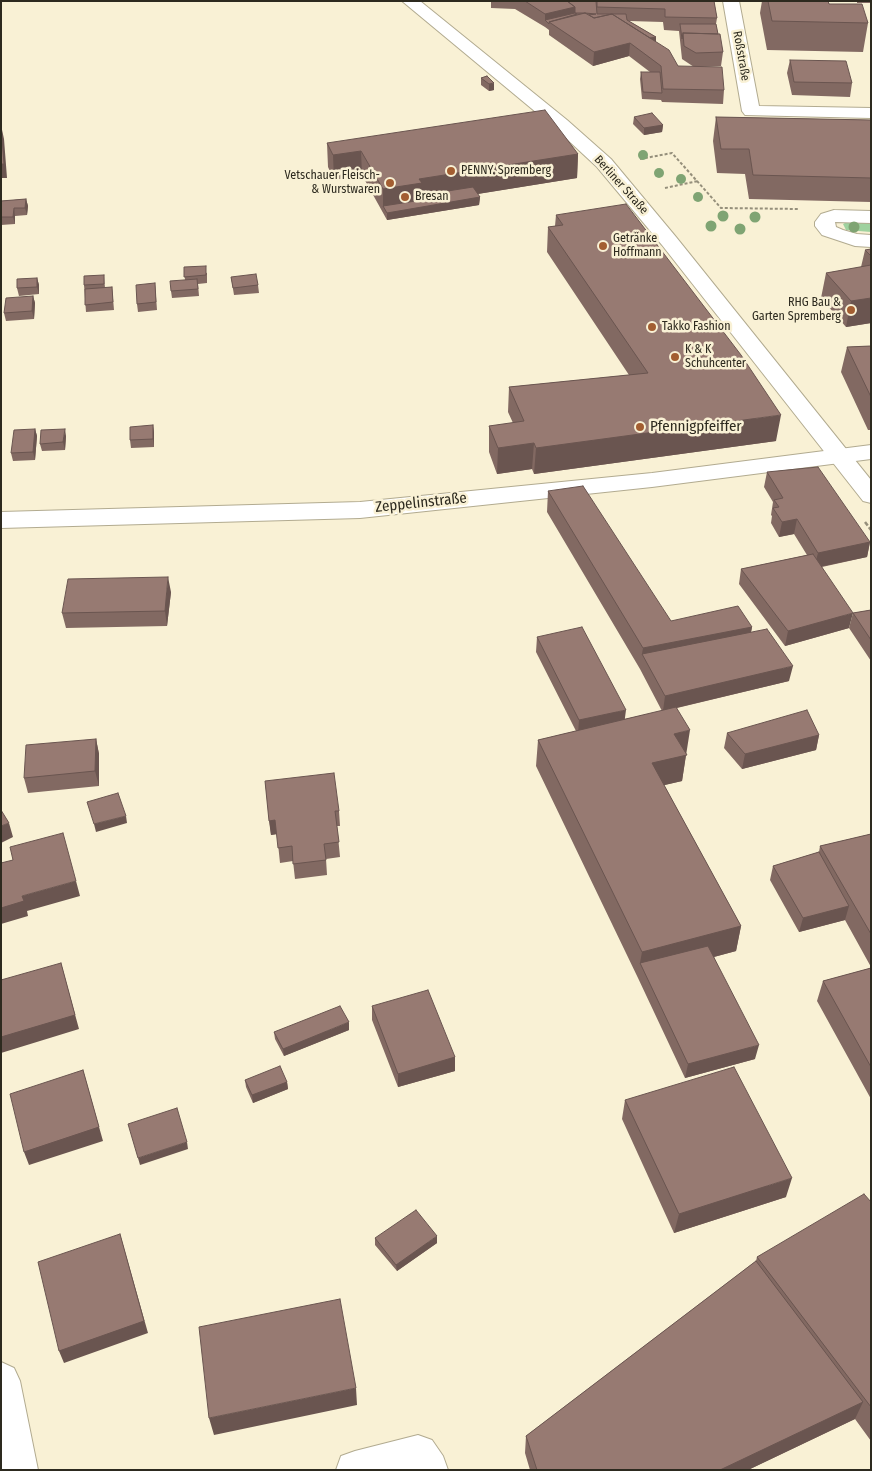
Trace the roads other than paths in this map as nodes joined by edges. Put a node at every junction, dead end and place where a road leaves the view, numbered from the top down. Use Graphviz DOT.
graph roads {
  1 [pos="410,1"];
  2 [pos="732,1"];
  3 [pos="871,113"];
  4 [pos="871,217"];
  5 [pos="871,241"];
  6 [pos="871,452"];
  7 [pos="839,456"];
  8 [pos="871,496"];
  9 [pos="1,520"];
  10 [pos="1,1381"];
  11 [pos="19,1470"];
  12 [pos="355,1470"];
  13 [pos="429,1470"];
  1 -- 7 [label="street, Berliner Straße"];
  2 -- 3 [label="street, Roßstraße"];
  4 -- 5 [label="street"];
  6 -- 7 [label="street, Zeppelinstraße"];
  7 -- 8 [label="street, Berliner Straße"];
  7 -- 9 [label="street, Zeppelinstraße"];
  10 -- 11 [label="street"];
  12 -- 13 [label="street"];
}
